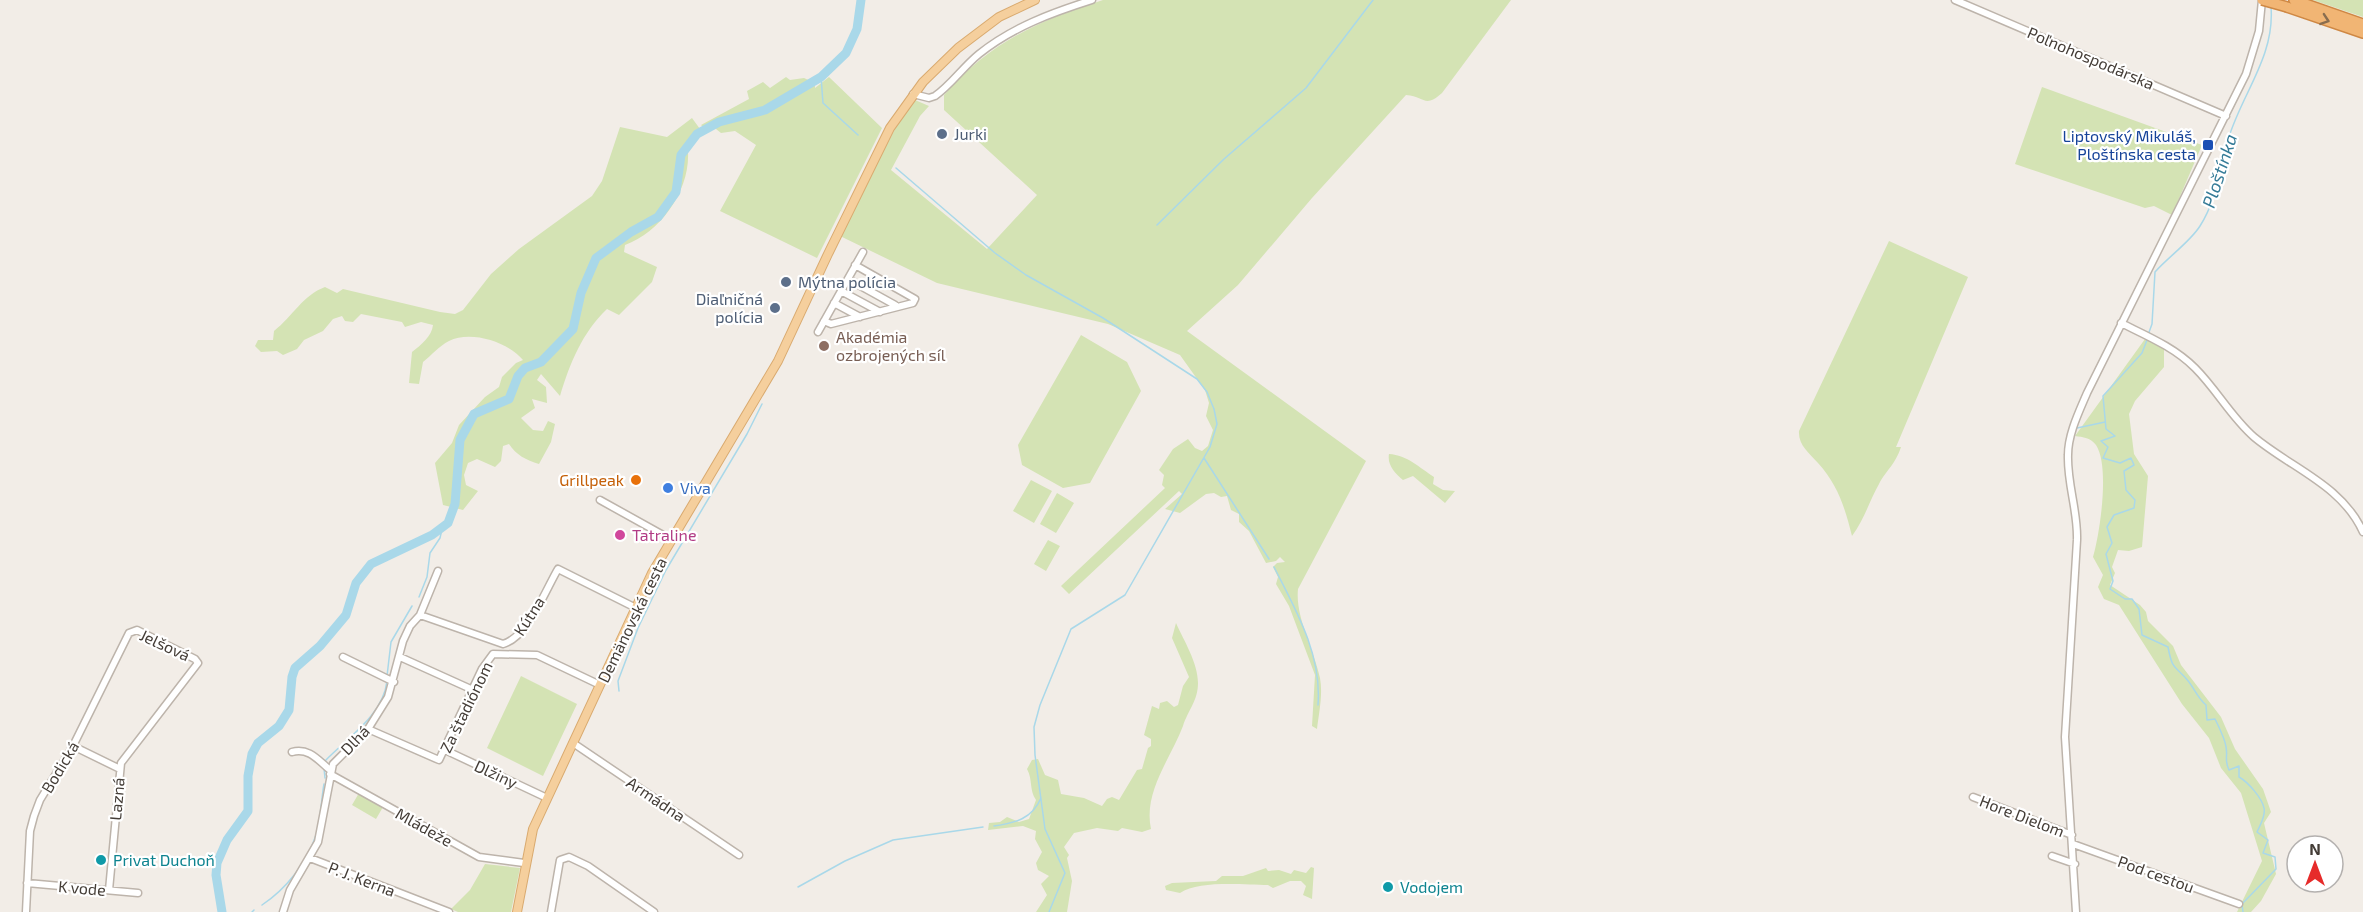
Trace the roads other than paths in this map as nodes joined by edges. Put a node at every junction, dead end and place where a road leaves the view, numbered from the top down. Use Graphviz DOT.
graph roads {
  1 [pos="1024,0"];
  2 [pos="1035,0"];
  3 [pos="1092,0"];
  4 [pos="1955,0"];
  5 [pos="2262,0"];
  6 [pos="2294,0"];
  7 [pos="1011,11"];
  8 [pos="2363,24"];
  9 [pos="2363,33"];
  10 [pos="913,94"];
  11 [pos="2226,116"];
  12 [pos="863,252"];
  13 [pos="855,266"];
  14 [pos="848,279"];
  15 [pos="841,291"];
  16 [pos="902,292"];
  17 [pos="834,303"];
  18 [pos="894,307"];
  19 [pos="880,312"];
  20 [pos="860,317"];
  21 [pos="824,321"];
  22 [pos="2121,323"];
  23 [pos="818,332"];
  24 [pos="600,500"];
  25 [pos="2363,532"];
  26 [pos="672,540"];
  27 [pos="438,571"];
  28 [pos="636,608"];
  29 [pos="420,615"];
  30 [pos="130,632"];
  31 [pos="503,644"];
  32 [pos="500,653"];
  33 [pos="343,657"];
  34 [pos="400,657"];
  35 [pos="198,663"];
  36 [pos="389,680"];
  37 [pos="600,685"];
  38 [pos="473,690"];
  39 [pos="368,729"];
  40 [pos="573,743"];
  41 [pos="73,746"];
  42 [pos="445,750"];
  43 [pos="292,752"];
  44 [pos="120,769"];
  45 [pos="330,772"];
  46 [pos="1973,797"];
  47 [pos="547,798"];
  48 [pos="2072,835"];
  49 [pos="2073,844"];
  50 [pos="739,855"];
  51 [pos="2052,856"];
  52 [pos="310,858"];
  53 [pos="524,863"];
  54 [pos="2075,864"];
  55 [pos="27,883"];
  56 [pos="109,890"];
  57 [pos="138,893"];
  58 [pos="2239,904"];
  59 [pos="26,912"];
  60 [pos="283,912"];
  61 [pos="449,912"];
  62 [pos="517,912"];
  63 [pos="551,912"];
  64 [pos="654,912"];
  65 [pos="2076,912"];
  1 -- 7 [label="main road"];
  2 -- 7 [label="main road"];
  3 -- 10 [label="street"];
  4 -- 11 [label="street, Poľnohospodárska"];
  5 -- 9 [label="highway, one-way, bridge"];
  5 -- 11 [label="street"];
  6 -- 8 [label="highway"];
  7 -- 10 [label="main road, Demänovská cesta"];
  10 -- 26 [label="main road, Demänovská cesta"];
  11 -- 22 [label="street"];
  12 -- 13 [label="street"];
  13 -- 14 [label="street"];
  13 -- 16 [label="street"];
  14 -- 15 [label="street"];
  14 -- 18 [label="street"];
  15 -- 17 [label="street"];
  15 -- 19 [label="street"];
  16 -- 18 [label="street"];
  16 -- 18 [label="street"];
  17 -- 20 [label="street"];
  17 -- 21 [label="street"];
  18 -- 19 [label="street"];
  19 -- 20 [label="street"];
  20 -- 21 [label="street"];
  21 -- 23 [label="street"];
  22 -- 25 [label="street"];
  22 -- 48 [label="street"];
  24 -- 26 [label="street"];
  26 -- 28 [label="main road, Demänovská cesta"];
  27 -- 29 [label="street, Dlhá"];
  28 -- 31 [label="street, Kútna"];
  28 -- 37 [label="main road, Demänovská cesta"];
  29 -- 31 [label="street, Kútna"];
  29 -- 34 [label="street, Dlhá"];
  30 -- 35 [label="street, Jelšová"];
  30 -- 41 [label="street, Bodická"];
  31 -- 32 [label="street"];
  32 -- 37 [label="street, Za štadiónom"];
  32 -- 38 [label="street, Za štadiónom"];
  33 -- 36 [label="street"];
  34 -- 36 [label="street, Dlhá"];
  34 -- 38 [label="street"];
  35 -- 44 [label="street, Lazná"];
  36 -- 39 [label="street, Dlhá"];
  37 -- 40 [label="main road, Demänovská cesta"];
  38 -- 42 [label="street, Za štadiónom"];
  39 -- 42 [label="street, Za štadiónom"];
  39 -- 45 [label="street, Dlhá"];
  40 -- 47 [label="main road, Demänovská cesta"];
  40 -- 50 [label="street, Armádna"];
  41 -- 44 [label="street"];
  41 -- 55 [label="street, Bodická"];
  42 -- 47 [label="street, Dlžiny"];
  43 -- 45 [label="street, Mládeže"];
  44 -- 56 [label="street, Lazná"];
  45 -- 52 [label="street"];
  45 -- 53 [label="street, Mládeže"];
  46 -- 48 [label="street, Hore Dielom"];
  47 -- 53 [label="main road, Demänovská cesta"];
  48 -- 49 [label="street"];
  49 -- 54 [label="street"];
  49 -- 58 [label="street, Pod cestou"];
  51 -- 54 [label="street, Hore Dielom"];
  52 -- 60 [label="street"];
  52 -- 61 [label="street, P. J. Kerna"];
  53 -- 62 [label="main road, Demänovská cesta"];
  54 -- 65 [label="street"];
  55 -- 56 [label="street, K vode"];
  55 -- 59 [label="street, Bodická"];
  56 -- 57 [label="street, K vode"];
  63 -- 64 [label="street"];
}
